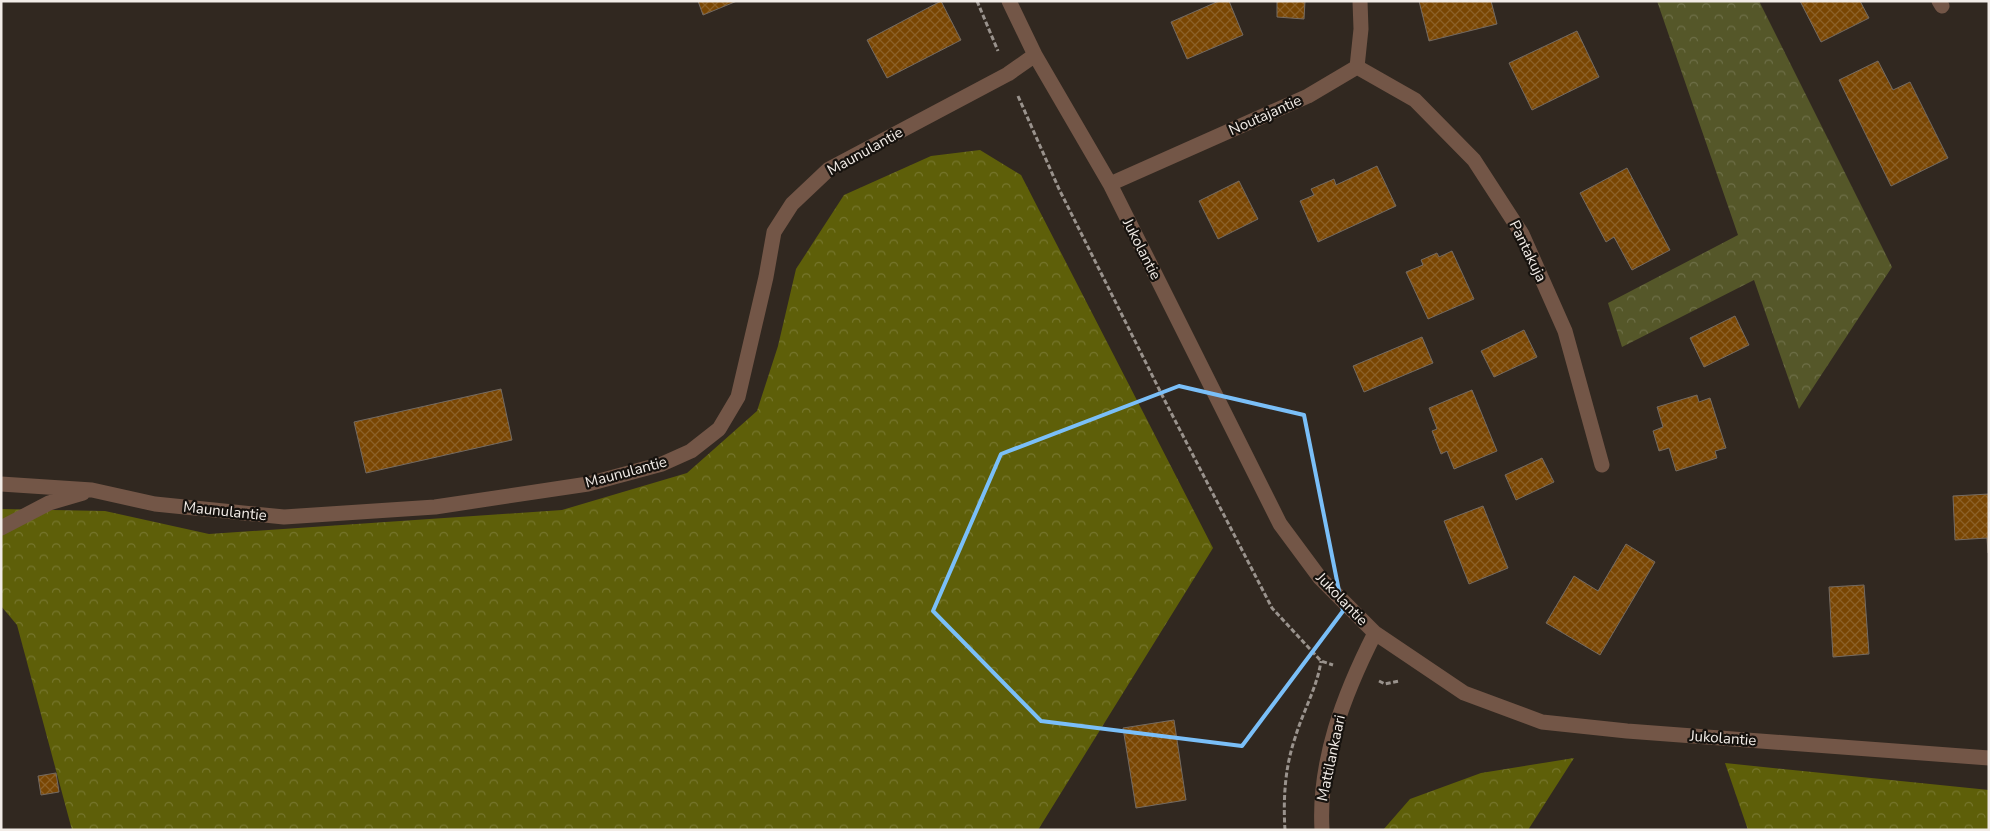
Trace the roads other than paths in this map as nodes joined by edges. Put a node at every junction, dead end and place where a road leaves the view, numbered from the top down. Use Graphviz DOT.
graph roads {
  1 [pos="1009,1"];
  2 [pos="1360,1"];
  3 [pos="1035,55"];
  4 [pos="1357,67"];
  5 [pos="1110,184"];
  6 [pos="1602,465"];
  7 [pos="1,484"];
  8 [pos="92,490"];
  9 [pos="1,528"];
  10 [pos="1375,633"];
  11 [pos="1989,758"];
  12 [pos="1322,830"];
  1 -- 3 [label="street, Jukolantie"];
  2 -- 4 [label="street"];
  3 -- 5 [label="street, Jukolantie"];
  3 -- 8 [label="street, Maunulantie"];
  4 -- 5 [label="street, Noutajantie"];
  4 -- 6 [label="street, Pantakuja"];
  5 -- 10 [label="street, Jukolantie"];
  7 -- 8 [label="street, Maunulantie"];
  8 -- 9 [label="street"];
  10 -- 11 [label="street, Jukolantie"];
  10 -- 12 [label="street, Mattilankaari"];
}
